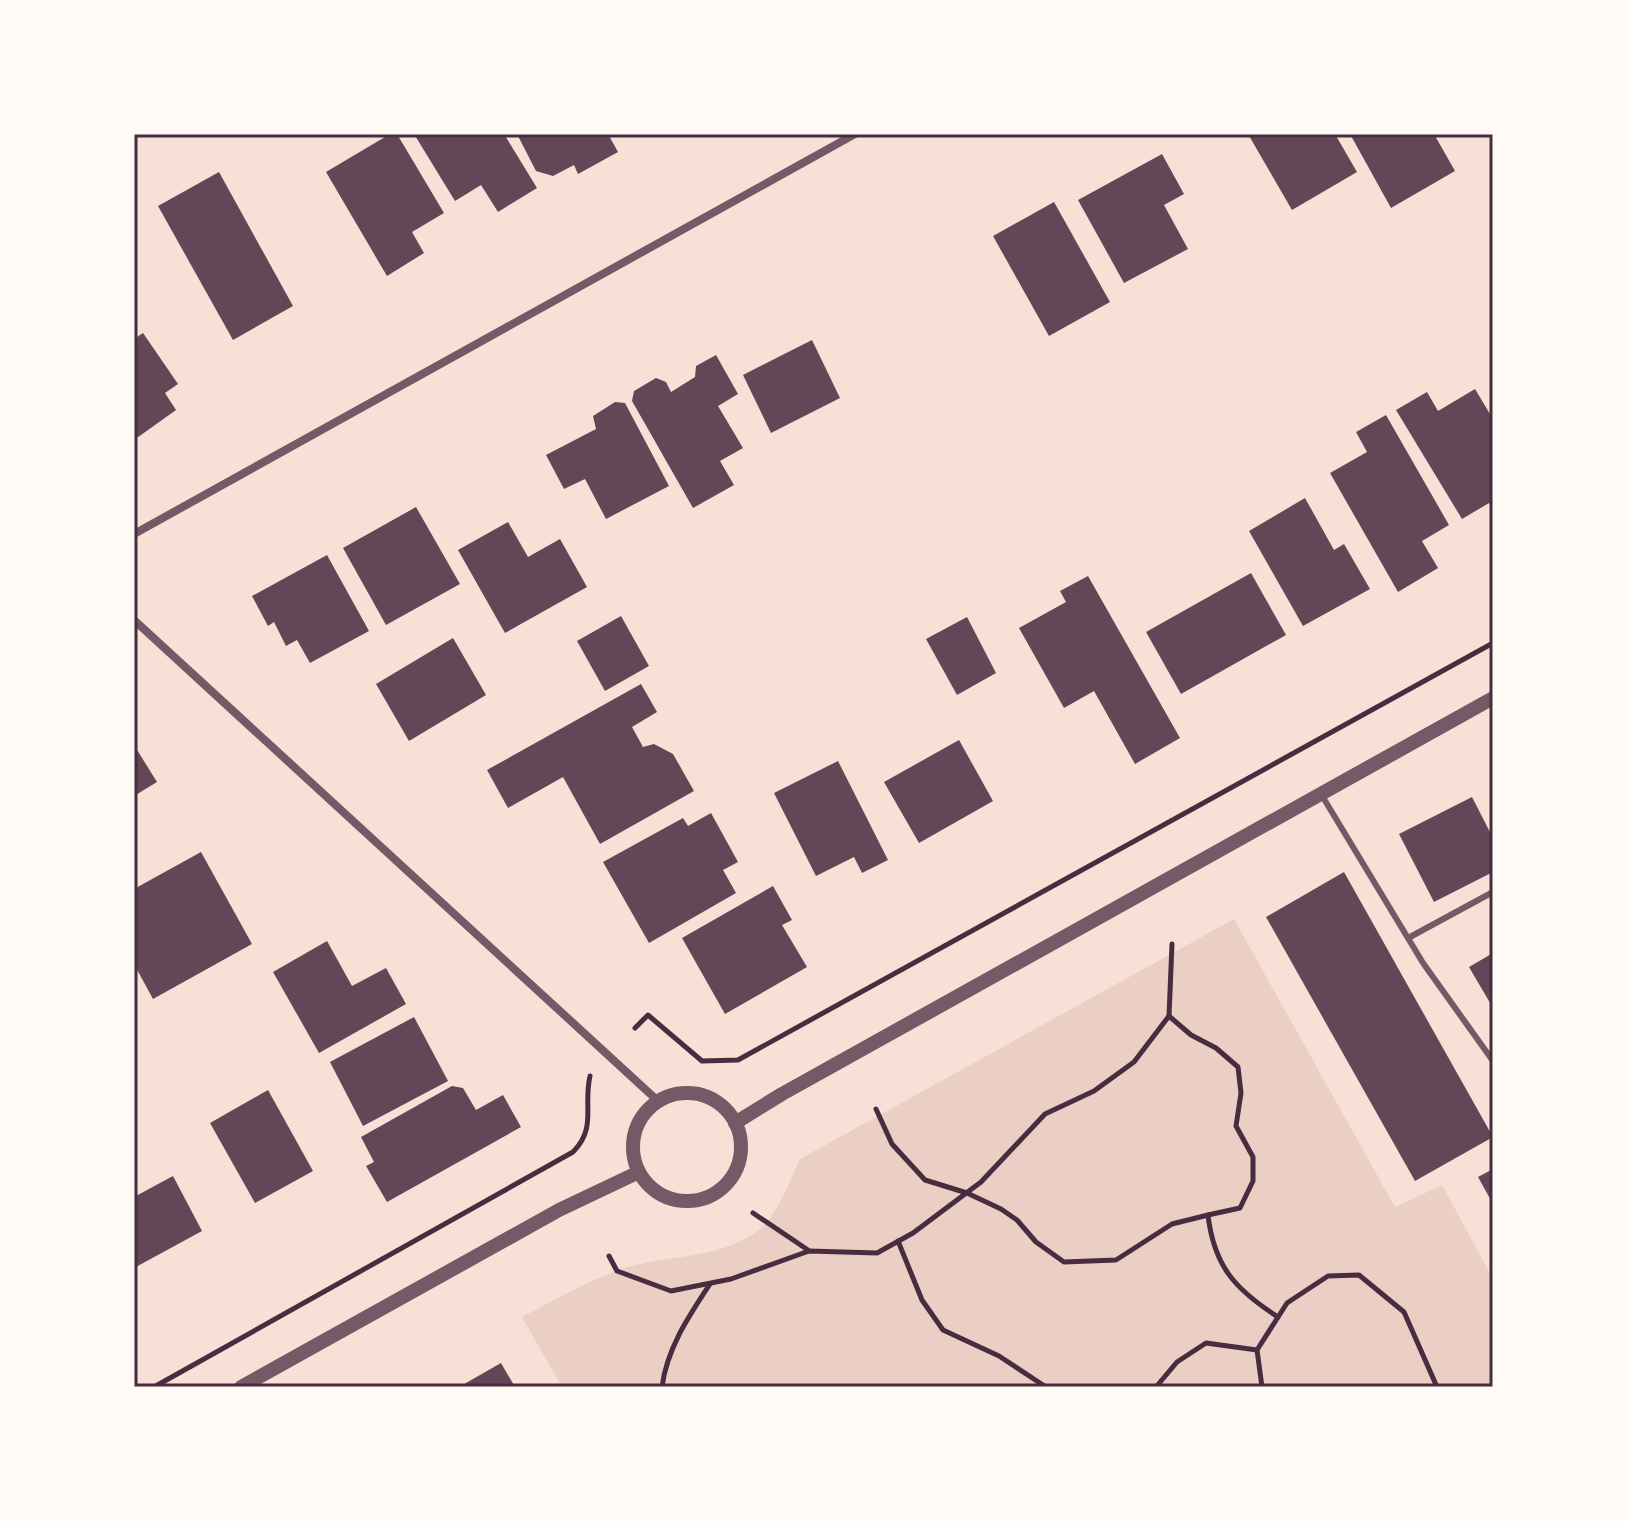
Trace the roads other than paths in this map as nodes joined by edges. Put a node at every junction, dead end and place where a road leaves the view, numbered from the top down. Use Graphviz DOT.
graph roads {
  1 [pos="855,134"];
  2 [pos="134,534"];
  3 [pos="134,620"];
  4 [pos="1493,698"];
  5 [pos="1321,794"];
  6 [pos="1493,892"];
  7 [pos="1410,937"];
  8 [pos="1493,1061"];
  9 [pos="658,1101"];
  10 [pos="735,1123"];
  11 [pos="639,1172"];
  12 [pos="241,1387"];
  1 -- 2 [label="street"];
  3 -- 9 [label="street"];
  4 -- 5 [label="street"];
  5 -- 7 [label="lane"];
  5 -- 10 [label="street"];
  6 -- 7 [label="lane"];
  7 -- 8 [label="lane"];
  9 -- 10 [label="street"];
  9 -- 11 [label="street"];
  10 -- 11 [label="street"];
  11 -- 12 [label="street"];
}
